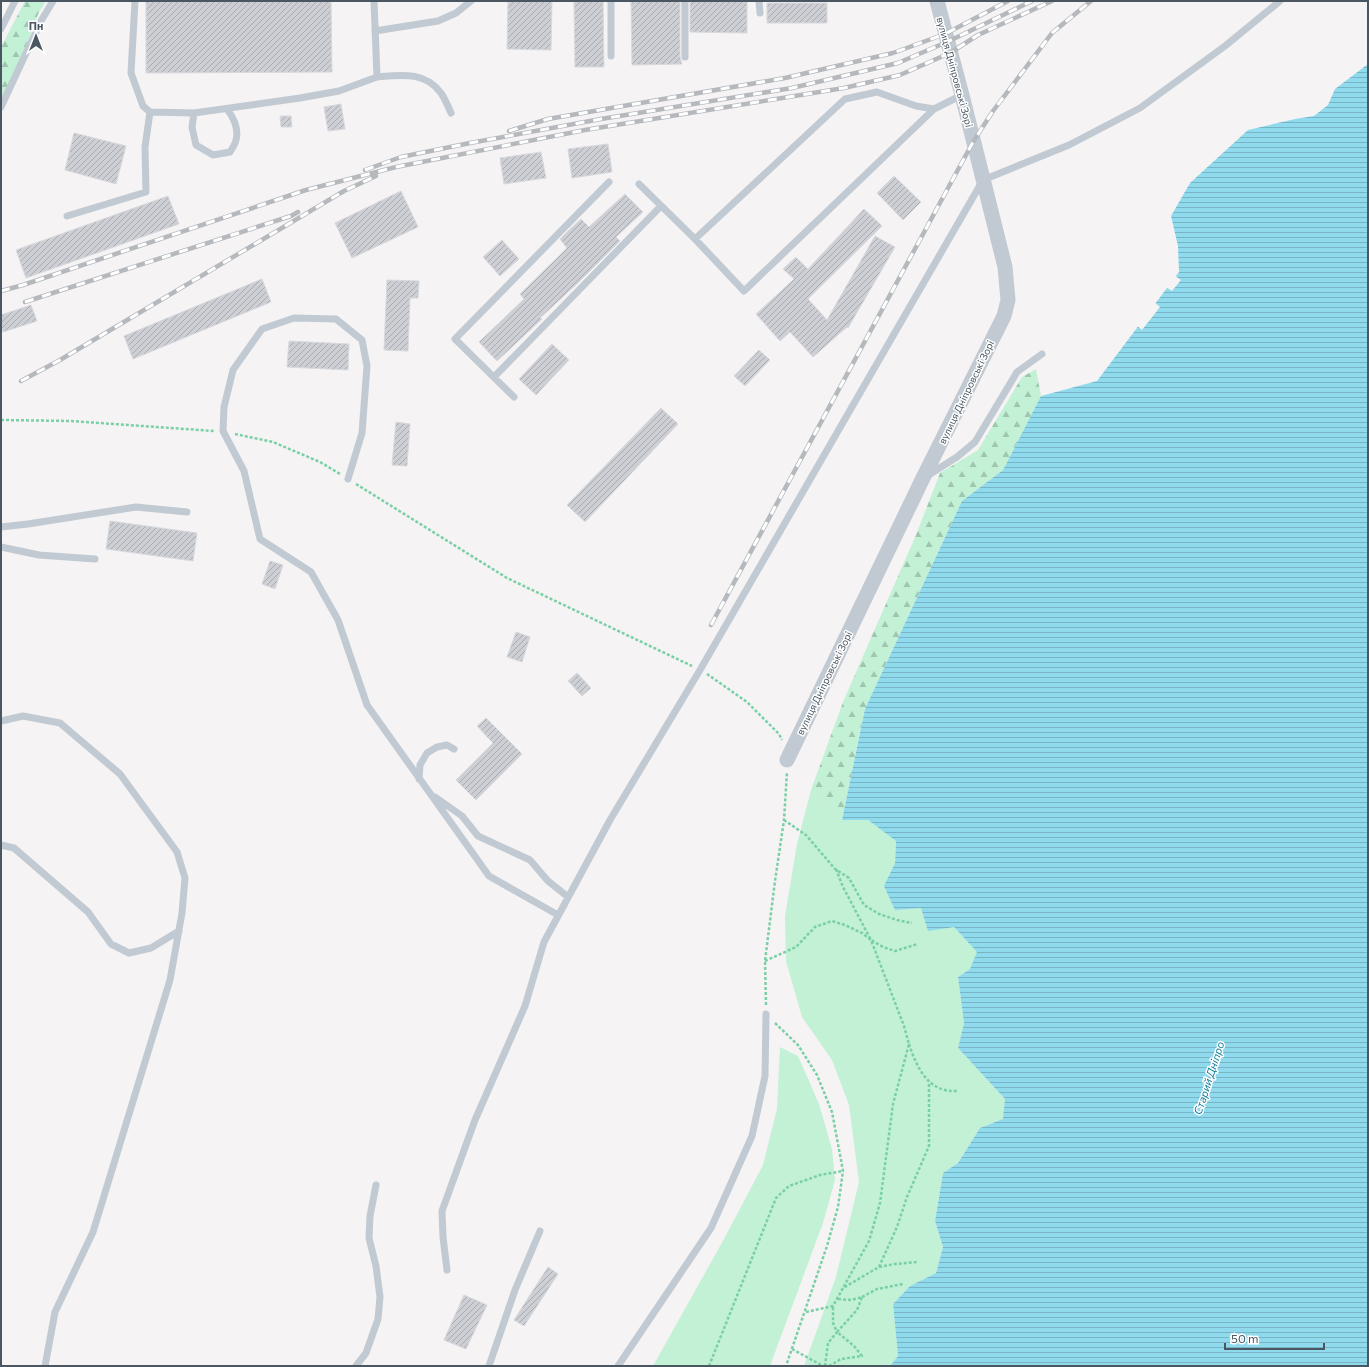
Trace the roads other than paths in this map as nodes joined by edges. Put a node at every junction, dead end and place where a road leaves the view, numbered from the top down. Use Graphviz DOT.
graph roads {
  1 [pos="15,1"];
  2 [pos="53,1"];
  3 [pos="135,1"];
  4 [pos="374,1"];
  5 [pos="471,1"];
  6 [pos="611,1"];
  7 [pos="685,1"];
  8 [pos="760,1"];
  9 [pos="937,1"];
  10 [pos="1280,1"];
  11 [pos="760,13"];
  12 [pos="1,29"];
  13 [pos="375,31"];
  14 [pos="611,56"];
  15 [pos="685,57"];
  16 [pos="377,77"];
  17 [pos="962,95"];
  18 [pos="1,107"];
  19 [pos="226,109"];
  20 [pos="934,109"];
  21 [pos="150,112"];
  22 [pos="194,113"];
  23 [pos="451,113"];
  24 [pos="983,180"];
  25 [pos="609,182"];
  26 [pos="639,184"];
  27 [pos="661,206"];
  28 [pos="67,216"];
  29 [pos="694,239"];
  30 [pos="1042,354"];
  31 [pos="494,378"];
  32 [pos="514,397"];
  33 [pos="923,478"];
  34 [pos="348,479"];
  35 [pos="187,512"];
  36 [pos="1,527"];
  37 [pos="1,547"];
  38 [pos="95,559"];
  39 [pos="1,720"];
  40 [pos="454,749"];
  41 [pos="787,760"];
  42 [pos="420,779"];
  43 [pos="430,794"];
  44 [pos="1,845"];
  45 [pos="568,897"];
  46 [pos="558,916"];
  47 [pos="179,931"];
  48 [pos="766,1014"];
  49 [pos="376,1185"];
  50 [pos="540,1231"];
  51 [pos="447,1270"];
  52 [pos="45,1366"];
  53 [pos="356,1366"];
  54 [pos="489,1366"];
  55 [pos="618,1366"];
  1 -- 12 [label="lane"];
  2 -- 18 [label="lane"];
  3 -- 21 [label="lane"];
  4 -- 13 [label="lane"];
  5 -- 13 [label="lane"];
  6 -- 14 [label="lane"];
  7 -- 15 [label="lane"];
  8 -- 11 [label="lane"];
  9 -- 17 [label="street, вулиця Дніпровські Зорі"];
  10 -- 24 [label="lane"];
  13 -- 16 [label="lane"];
  16 -- 19 [label="lane"];
  16 -- 23 [label="lane"];
  17 -- 20 [label="lane"];
  17 -- 24 [label="street, вулиця Дніпровські Зорі"];
  19 -- 22 [label="lane"];
  19 -- 22 [label="lane"];
  20 -- 29 [label="lane"];
  20 -- 29 [label="lane"];
  21 -- 22 [label="lane"];
  21 -- 28 [label="lane"];
  24 -- 33 [label="street, вулиця Дніпровські Зорі"];
  24 -- 45 [label="lane"];
  25 -- 31 [label="lane"];
  26 -- 27 [label="lane"];
  27 -- 29 [label="lane"];
  27 -- 31 [label="lane"];
  30 -- 33 [label="lane"];
  31 -- 32 [label="lane"];
  33 -- 41 [label="street, вулиця Дніпровські Зорі"];
  34 -- 42 [label="lane"];
  35 -- 36 [label="lane"];
  37 -- 38 [label="lane"];
  39 -- 47 [label="lane"];
  40 -- 42 [label="lane"];
  42 -- 43 [label="lane"];
  43 -- 45 [label="lane"];
  43 -- 46 [label="lane"];
  44 -- 47 [label="lane"];
  45 -- 46 [label="lane"];
  46 -- 51 [label="lane"];
  47 -- 52 [label="lane"];
  48 -- 55 [label="lane"];
  49 -- 53 [label="lane"];
  50 -- 54 [label="lane"];
}
